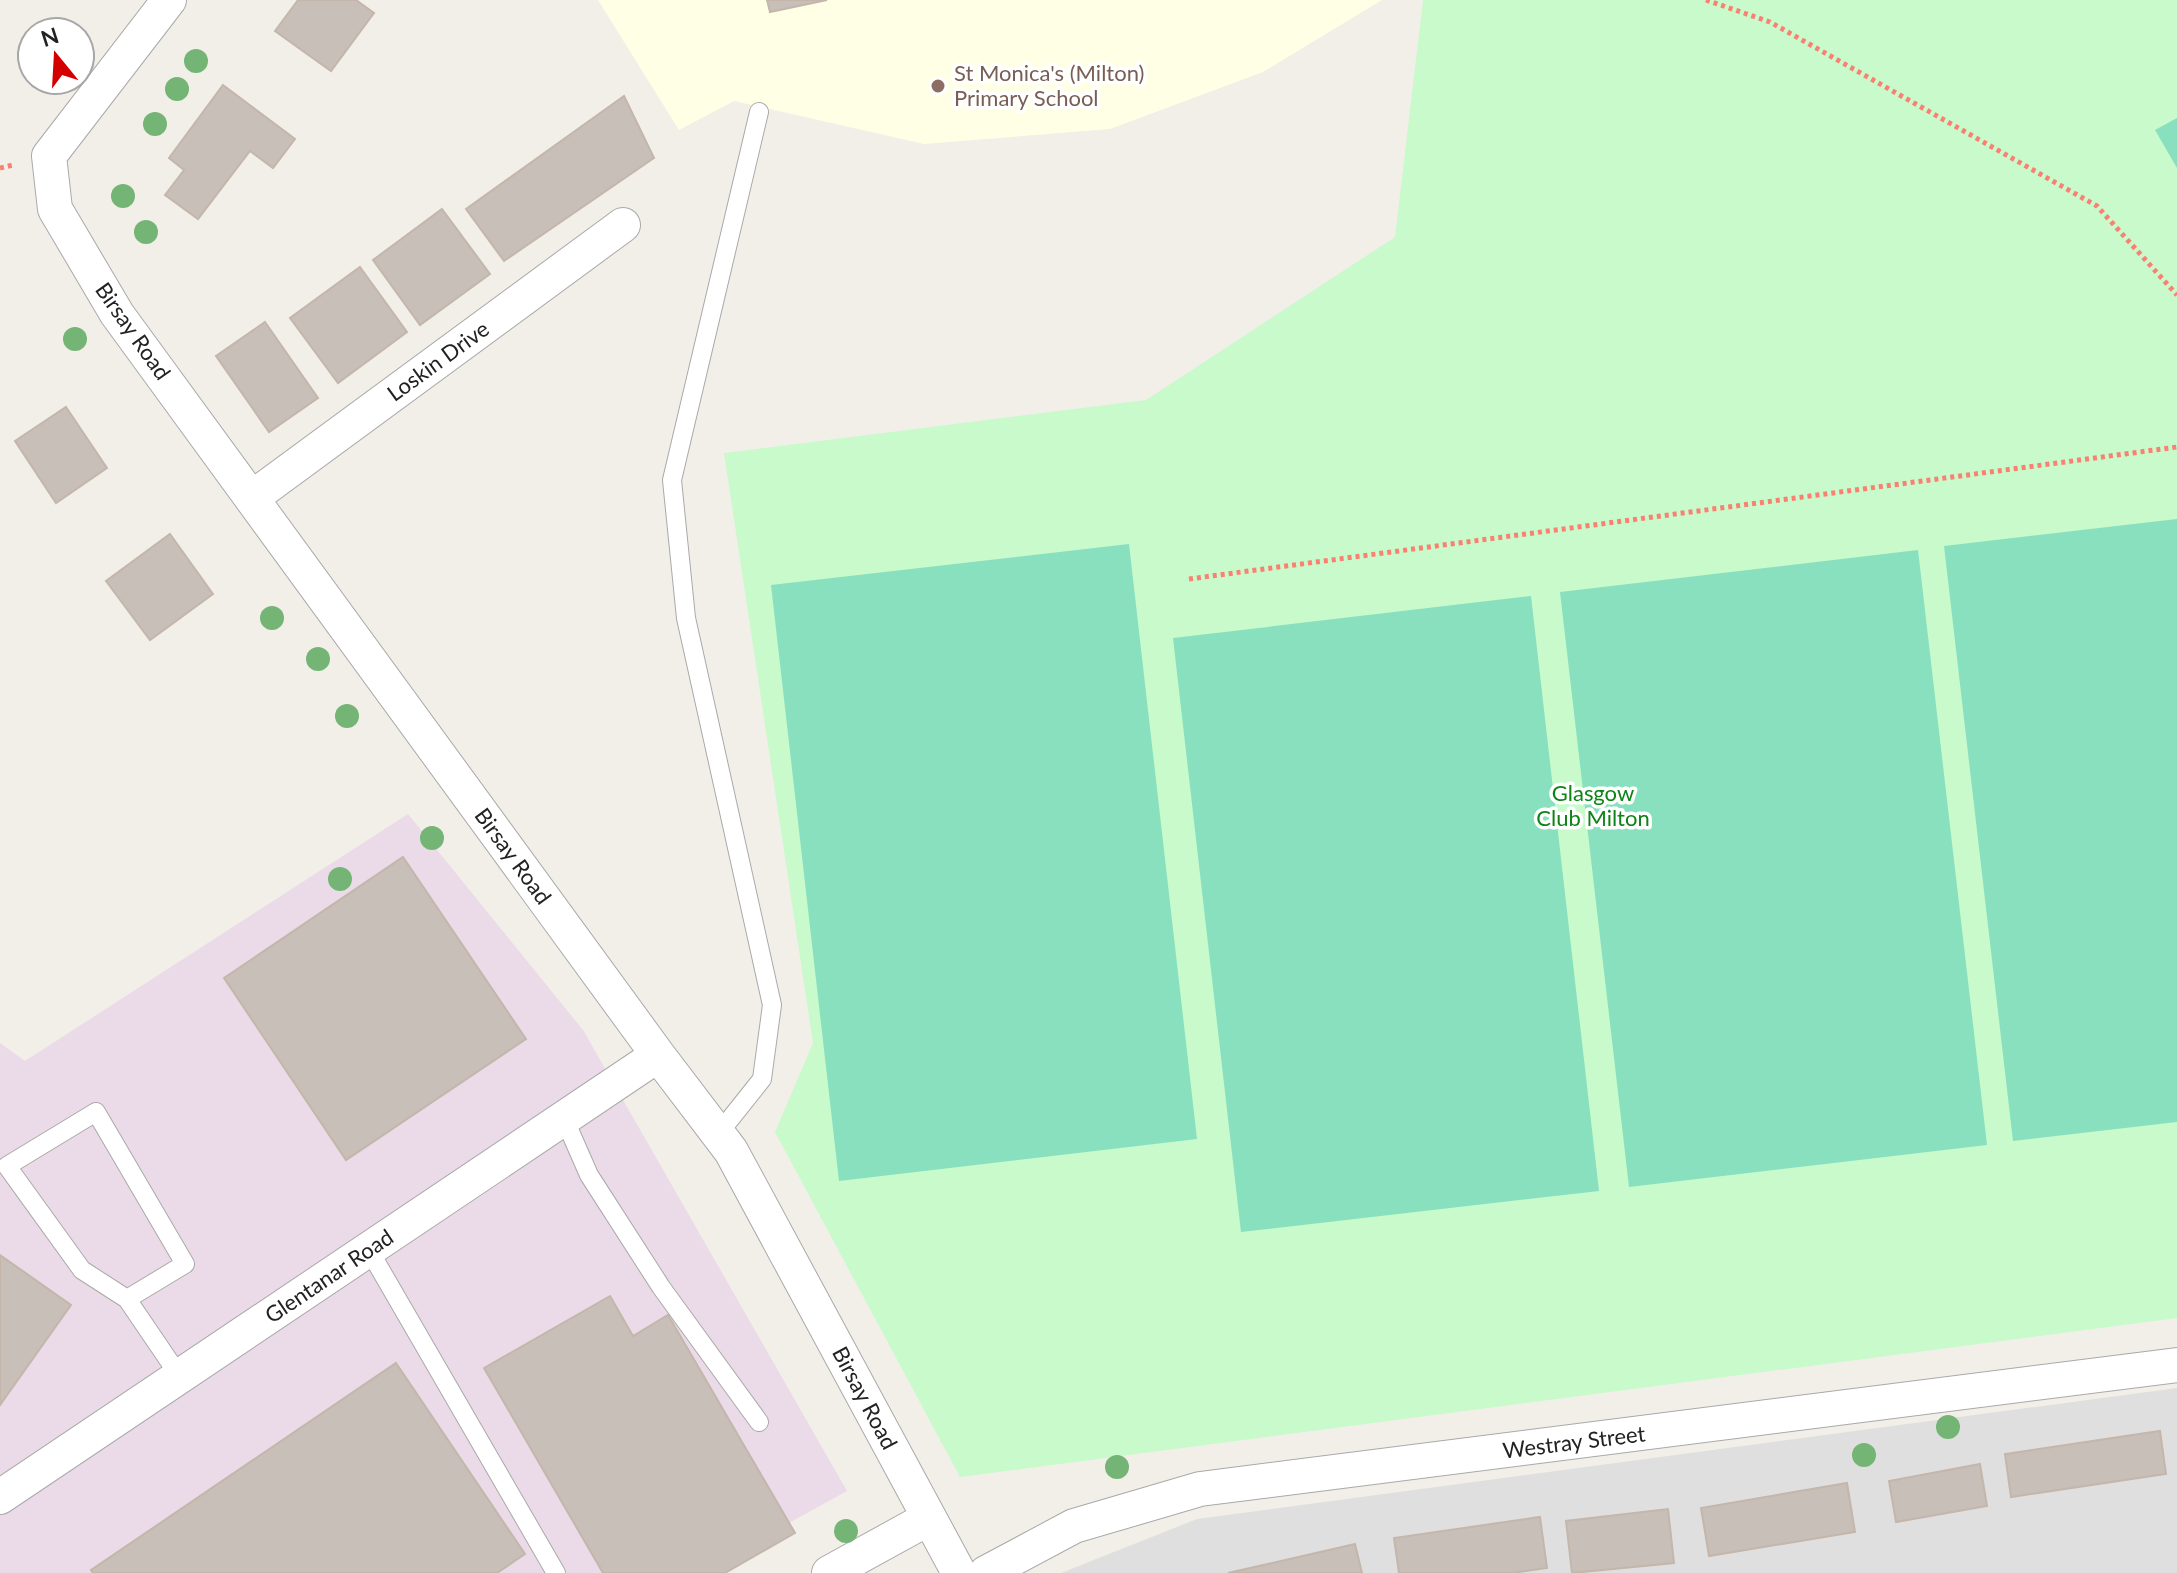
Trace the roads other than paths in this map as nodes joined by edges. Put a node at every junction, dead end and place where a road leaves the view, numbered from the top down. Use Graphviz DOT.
graph roads {
  1 [pos="169,0"];
  2 [pos="759,112"];
  3 [pos="623,225"];
  4 [pos="253,497"];
  5 [pos="658,1055"];
  6 [pos="564,1118"];
  7 [pos="719,1133"];
  8 [pos="369,1250"];
  9 [pos="127,1299"];
  10 [pos="2177,1365"];
  11 [pos="180,1377"];
  12 [pos="759,1422"];
  13 [pos="0,1497"];
  14 [pos="929,1518"];
  15 [pos="556,1573"];
  16 [pos="829,1573"];
  17 [pos="959,1573"];
  18 [pos="986,1573"];
  1 -- 4 [label="street, Birsay Road"];
  2 -- 7 [label="lane"];
  3 -- 4 [label="street, Loskin Drive"];
  4 -- 5 [label="street, Birsay Road"];
  5 -- 6 [label="street, Glentanar Road"];
  5 -- 7 [label="street, Birsay Road"];
  6 -- 8 [label="street, Glentanar Road"];
  6 -- 12 [label="lane"];
  7 -- 14 [label="street, Birsay Road"];
  8 -- 11 [label="street, Glentanar Road"];
  8 -- 15 [label="lane"];
  9 -- 9 [label="lane"];
  9 -- 11 [label="lane"];
  10 -- 18 [label="street, Westray Street"];
  11 -- 13 [label="street, Glentanar Road"];
  14 -- 16 [label="street"];
  14 -- 17 [label="street, Birsay Road"];
}
